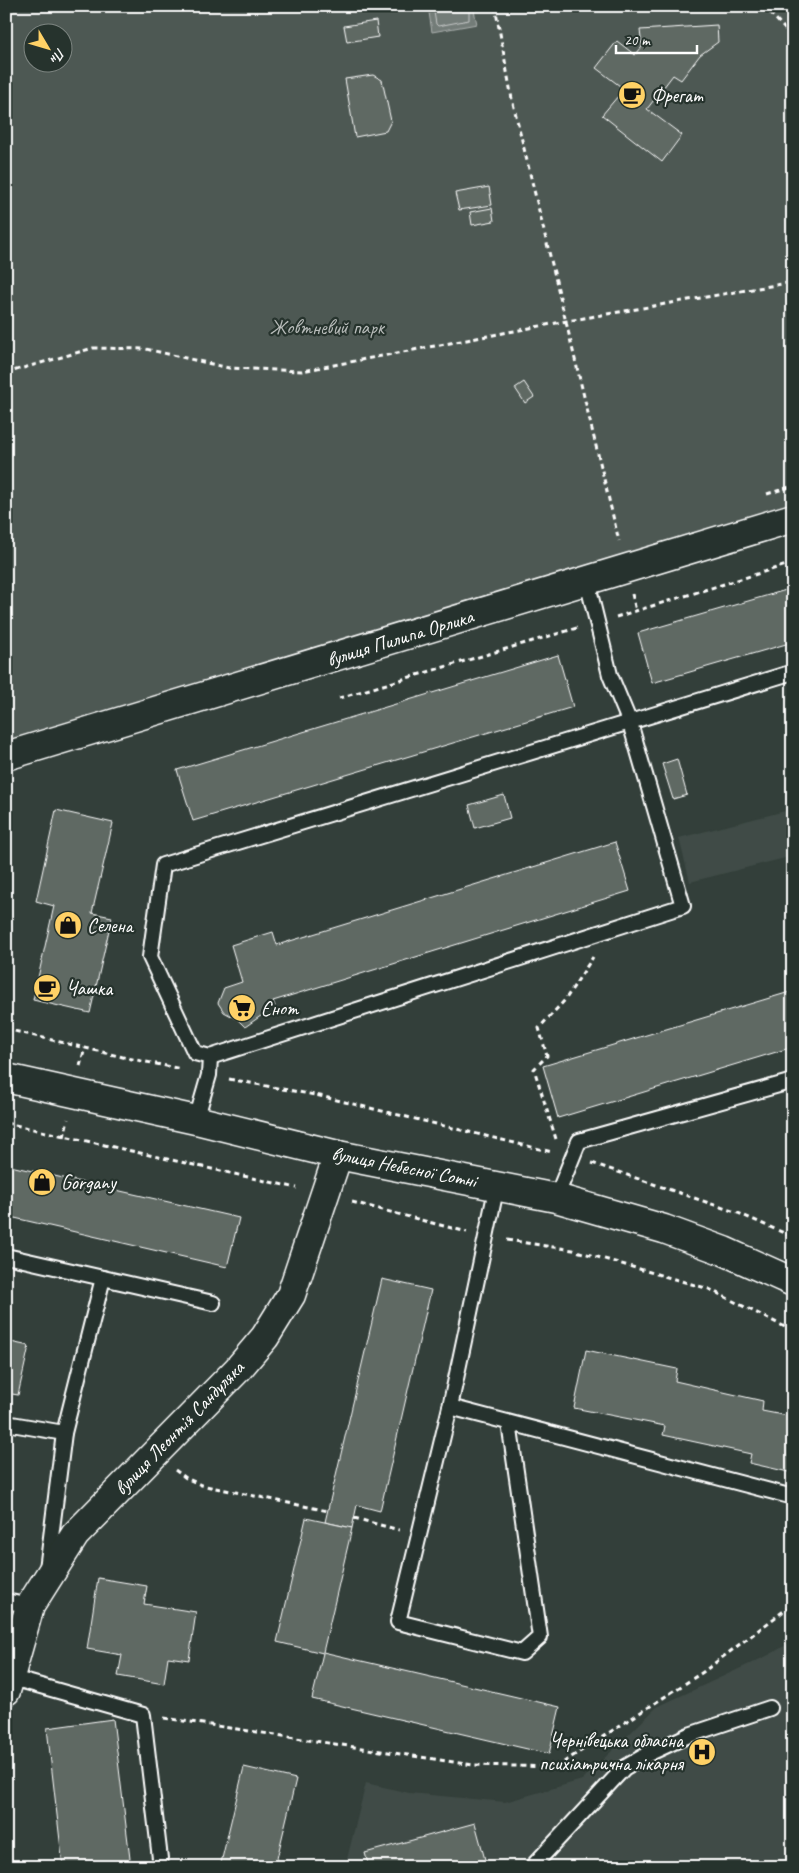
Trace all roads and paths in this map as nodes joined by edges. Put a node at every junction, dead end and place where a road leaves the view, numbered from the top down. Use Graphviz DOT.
graph roads {
  1 [pos="495,6"];
  2 [pos="764,6"];
  3 [pos="793,38"];
  4 [pos="793,282"];
  5 [pos="567,321"];
  6 [pos="6,373"];
  7 [pos="793,518"];
  8 [pos="793,563"];
  9 [pos="626,569"];
  10 [pos="587,581"];
  11 [pos="636,611"];
  12 [pos="598,622"];
  13 [pos="793,672"];
  14 [pos="339,698"];
  15 [pos="630,723"];
  16 [pos="6,756"];
  17 [pos="611,929"];
  18 [pos="6,1029"];
  19 [pos="210,1057"];
  20 [pos="209,1075"];
  21 [pos="6,1078"];
  22 [pos="793,1081"];
  23 [pos="196,1120"];
  24 [pos="6,1123"];
  25 [pos="338,1155"];
  26 [pos="567,1155"];
  27 [pos="497,1185"];
  28 [pos="325,1195"];
  29 [pos="556,1198"];
  30 [pos="485,1237"];
  31 [pos="793,1237"];
  32 [pos="6,1256"];
  33 [pos="103,1278"];
  34 [pos="793,1282"];
  35 [pos="213,1304"];
  36 [pos="793,1331"];
  37 [pos="450,1407"];
  38 [pos="6,1423"];
  39 [pos="509,1423"];
  40 [pos="64,1433"];
  41 [pos="153,1455"];
  42 [pos="793,1497"];
  43 [pos="328,1511"];
  44 [pos="354,1518"];
  45 [pos="419,1535"];
  46 [pos="45,1580"];
  47 [pos="18,1603"];
  48 [pos="793,1604"];
  49 [pos="8,1684"];
  50 [pos="770,1708"];
  51 [pos="143,1715"];
  52 [pos="161,1867"];
  53 [pos="532,1867"];
  1 -- 5 [label="path"];
  2 -- 3 [label="path"];
  4 -- 5 [label="path"];
  5 -- 6 [label="path"];
  5 -- 9 [label="path"];
  7 -- 9 [label="street, вулиця Пилипа Орлика"];
  8 -- 11 [label="path"];
  9 -- 10 [label="street, вулиця Пилипа Орлика"];
  9 -- 11 [label="path"];
  10 -- 12 [label="lane"];
  10 -- 16 [label="street, вулиця Пилипа Орлика"];
  11 -- 12 [label="path"];
  12 -- 14 [label="path"];
  12 -- 15 [label="lane"];
  13 -- 15 [label="lane"];
  15 -- 17 [label="lane"];
  15 -- 19 [label="lane"];
  17 -- 19 [label="lane"];
  17 -- 26 [label="path"];
  18 -- 20 [label="path"];
  19 -- 20 [label="lane"];
  20 -- 23 [label="lane"];
  20 -- 26 [label="path"];
  21 -- 23 [label="street, вулиця Небесної Сотні"];
  22 -- 26 [label="lane"];
  23 -- 25 [label="street, вулиця Небесної Сотні"];
  24 -- 28 [label="path"];
  25 -- 27 [label="street, вулиця Небесної Сотні"];
  25 -- 28 [label="street, вулиця Леонтія Сандуляка"];
  26 -- 29 [label="lane"];
  26 -- 31 [label="path"];
  27 -- 29 [label="street, вулиця Небесної Сотні"];
  27 -- 30 [label="lane"];
  28 -- 30 [label="path"];
  28 -- 41 [label="street, вулиця Леонтія Сандуляка"];
  29 -- 34 [label="street, вулиця Небесної Сотні"];
  30 -- 36 [label="path"];
  30 -- 37 [label="lane"];
  32 -- 33 [label="lane"];
  33 -- 35 [label="lane"];
  33 -- 40 [label="lane"];
  37 -- 39 [label="lane"];
  37 -- 45 [label="lane"];
  38 -- 40 [label="lane"];
  39 -- 42 [label="lane"];
  39 -- 45 [label="lane"];
  40 -- 46 [label="lane"];
  41 -- 43 [label="path"];
  41 -- 46 [label="street, вулиця Леонтія Сандуляка"];
  44 -- 45 [label="path"];
  46 -- 47 [label="street, вулиця Леонтія Сандуляка"];
  47 -- 49 [label="street, вулиця Леонтія Сандуляка"];
  48 -- 51 [label="path"];
  49 -- 51 [label="lane"];
  50 -- 53 [label="lane"];
  51 -- 52 [label="lane"];
}
